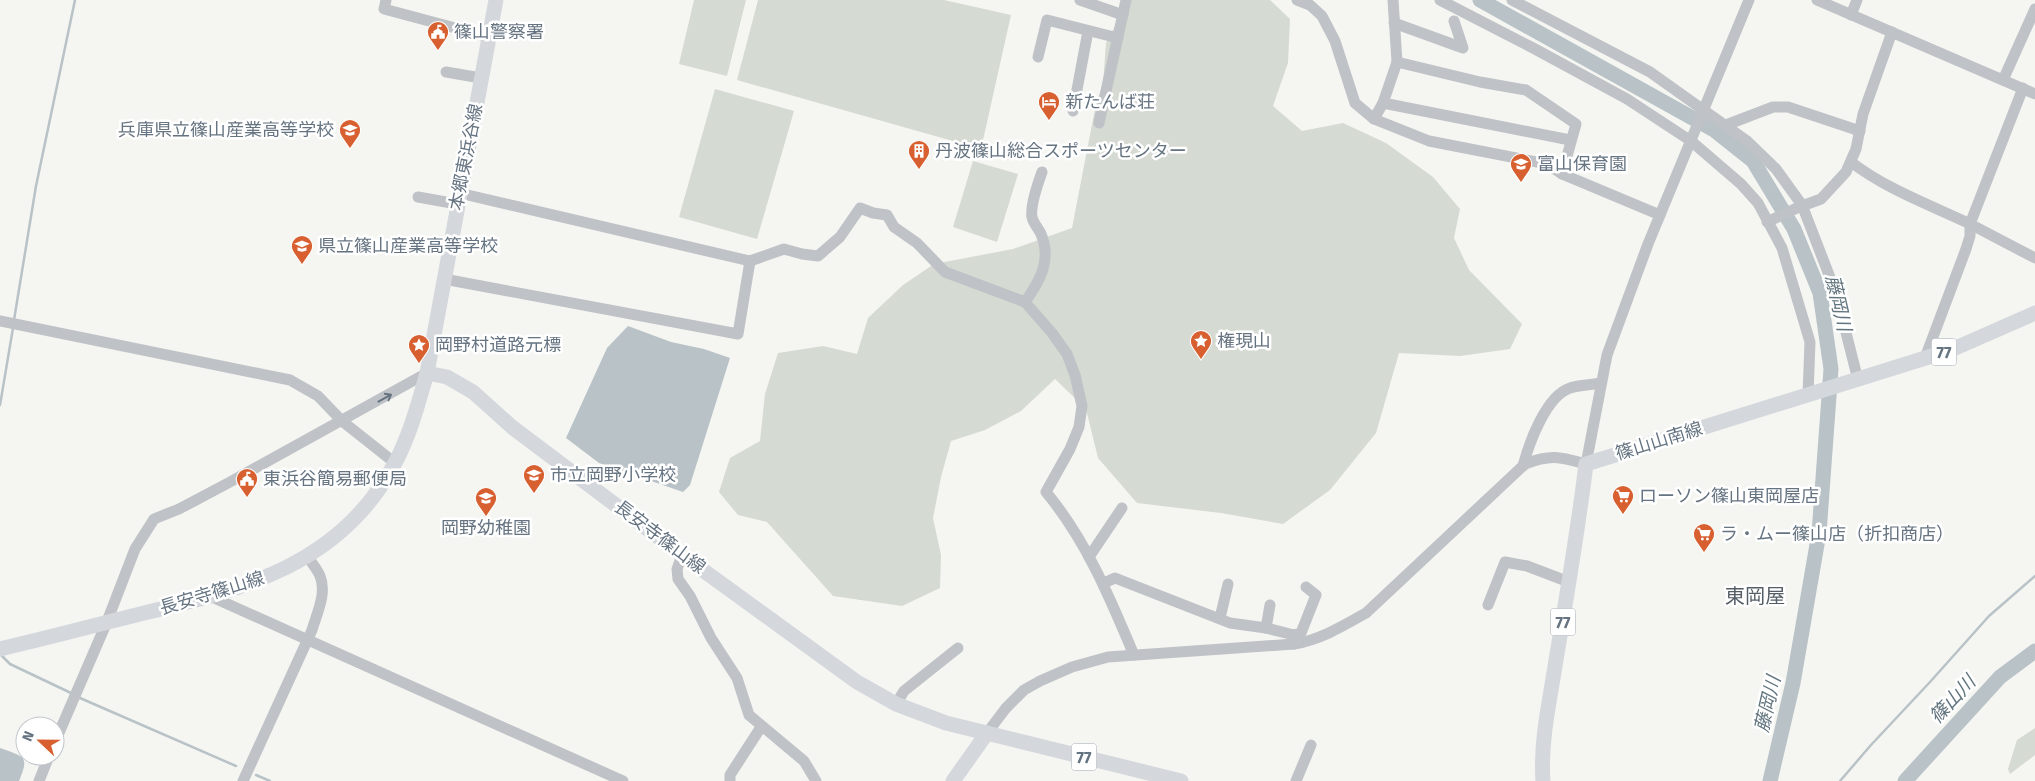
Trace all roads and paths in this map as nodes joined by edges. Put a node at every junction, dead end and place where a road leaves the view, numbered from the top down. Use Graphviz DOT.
graph roads {
  1 [pos="386,0"];
  2 [pos="496,0"];
  3 [pos="1080,0"];
  4 [pos="1126,0"];
  5 [pos="1297,0"];
  6 [pos="1393,0"];
  7 [pos="1440,0"];
  8 [pos="1512,0"];
  9 [pos="1750,0"];
  10 [pos="1817,0"];
  11 [pos="1858,0"];
  12 [pos="2035,9"];
  13 [pos="1851,14"];
  14 [pos="1123,15"];
  15 [pos="1454,21"];
  16 [pos="1394,23"];
  17 [pos="1088,31"];
  18 [pos="1892,32"];
  19 [pos="489,37"];
  20 [pos="1118,38"];
  21 [pos="1038,57"];
  22 [pos="1397,62"];
  23 [pos="446,72"];
  24 [pos="481,78"];
  25 [pos="2004,80"];
  26 [pos="2023,88"];
  27 [pos="2035,94"];
  28 [pos="1383,103"];
  29 [pos="1073,110"];
  30 [pos="1703,111"];
  31 [pos="1374,120"];
  32 [pos="1099,123"];
  33 [pos="1726,125"];
  34 [pos="1860,132"];
  35 [pos="1692,138"];
  36 [pos="1570,140"];
  37 [pos="1850,162"];
  38 [pos="1042,172"];
  39 [pos="1562,174"];
  40 [pos="418,197"];
  41 [pos="458,199"];
  42 [pos="1800,206"];
  43 [pos="1660,215"];
  44 [pos="1770,221"];
  45 [pos="1970,224"];
  46 [pos="2035,258"];
  47 [pos="750,261"];
  48 [pos="444,279"];
  49 [pos="1025,302"];
  50 [pos="2035,313"];
  51 [pos="0,321"];
  52 [pos="1925,358"];
  53 [pos="427,373"];
  54 [pos="1853,381"];
  55 [pos="1600,383"];
  56 [pos="1811,394"];
  57 [pos="342,422"];
  58 [pos="396,463"];
  59 [pos="1586,464"];
  60 [pos="1523,466"];
  61 [pos="1122,508"];
  62 [pos="682,555"];
  63 [pos="307,556"];
  64 [pos="1089,557"];
  65 [pos="1569,582"];
  66 [pos="1104,583"];
  67 [pos="1228,584"];
  68 [pos="1306,587"];
  69 [pos="212,597"];
  70 [pos="1270,605"];
  71 [pos="1488,605"];
  72 [pos="1220,618"];
  73 [pos="106,624"];
  74 [pos="1266,628"];
  75 [pos="308,639"];
  76 [pos="1294,640"];
  77 [pos="958,648"];
  78 [pos="0,649"];
  79 [pos="1134,655"];
  80 [pos="896,704"];
  81 [pos="65,719"];
  82 [pos="761,727"];
  83 [pos="987,732"];
  84 [pos="1311,745"];
  85 [pos="45,766"];
  86 [pos="39,781"];
  87 [pos="243,781"];
  88 [pos="623,781"];
  89 [pos="730,781"];
  90 [pos="816,781"];
  91 [pos="953,781"];
  92 [pos="1181,781"];
  93 [pos="1296,781"];
  94 [pos="1543,781"];
  1 -- 19 [label="street"];
  2 -- 19 [label="main road, 本郷東浜谷線"];
  3 -- 14 [label="street"];
  4 -- 14 [label="street"];
  5 -- 31 [label="street"];
  6 -- 16 [label="street"];
  7 -- 35 [label="street"];
  8 -- 30 [label="street"];
  9 -- 30 [label="street"];
  10 -- 13 [label="street"];
  11 -- 13 [label="street"];
  12 -- 25 [label="street"];
  13 -- 18 [label="street"];
  14 -- 20 [label="street"];
  15 -- 16 [label="street"];
  16 -- 22 [label="street"];
  17 -- 20 [label="street"];
  17 -- 21 [label="street"];
  17 -- 29 [label="street"];
  18 -- 25 [label="street"];
  18 -- 34 [label="street"];
  19 -- 24 [label="main road, 本郷東浜谷線"];
  20 -- 32 [label="street"];
  22 -- 28 [label="street"];
  22 -- 36 [label="street"];
  23 -- 24 [label="street"];
  24 -- 41 [label="main road, 本郷東浜谷線"];
  25 -- 26 [label="street"];
  26 -- 27 [label="street"];
  26 -- 45 [label="street"];
  28 -- 31 [label="street"];
  28 -- 36 [label="street"];
  30 -- 33 [label="street"];
  30 -- 35 [label="street"];
  31 -- 39 [label="street"];
  33 -- 34 [label="street"];
  33 -- 42 [label="street"];
  34 -- 37 [label="street"];
  35 -- 43 [label="street"];
  35 -- 44 [label="street"];
  36 -- 39 [label="street"];
  37 -- 42 [label="street"];
  37 -- 45 [label="street"];
  38 -- 49 [label="street"];
  39 -- 43 [label="street"];
  40 -- 41 [label="street"];
  41 -- 47 [label="street"];
  41 -- 48 [label="main road, 本郷東浜谷線"];
  42 -- 44 [label="street"];
  42 -- 54 [label="street"];
  43 -- 55 [label="street"];
  44 -- 56 [label="street"];
  45 -- 46 [label="street"];
  45 -- 52 [label="street"];
  47 -- 48 [label="street"];
  47 -- 49 [label="street"];
  48 -- 53 [label="main road, 本郷東浜谷線"];
  49 -- 64 [label="street"];
  50 -- 52 [label="main road, 篠山山南線 / 77"];
  51 -- 57 [label="street"];
  52 -- 54 [label="main road, 篠山山南線 / 77"];
  57 -- 53 [label="street, one-way"];
  53 -- 58 [label="main road, 長安寺篠山線"];
  53 -- 62 [label="main road, 長安寺篠山線"];
  54 -- 56 [label="main road, 篠山山南線 / 77"];
  55 -- 59 [label="street"];
  55 -- 60 [label="street"];
  56 -- 59 [label="main road, 篠山山南線 / 77"];
  57 -- 58 [label="street"];
  57 -- 73 [label="street"];
  58 -- 63 [label="main road, 長安寺篠山線"];
  59 -- 60 [label="street"];
  59 -- 65 [label="main road, 77"];
  60 -- 76 [label="street"];
  61 -- 64 [label="street"];
  62 -- 80 [label="main road, 長安寺篠山線"];
  62 -- 82 [label="street"];
  63 -- 69 [label="main road, 長安寺篠山線"];
  63 -- 75 [label="street"];
  64 -- 66 [label="street"];
  65 -- 71 [label="street"];
  65 -- 94 [label="main road, 77"];
  66 -- 72 [label="street"];
  66 -- 79 [label="street"];
  67 -- 72 [label="street"];
  68 -- 76 [label="street"];
  69 -- 73 [label="main road, 長安寺篠山線"];
  69 -- 75 [label="street"];
  70 -- 74 [label="street"];
  72 -- 74 [label="street"];
  73 -- 78 [label="main road, 長安寺篠山線"];
  73 -- 81 [label="street"];
  74 -- 76 [label="street"];
  75 -- 87 [label="street"];
  75 -- 88 [label="street"];
  76 -- 79 [label="street"];
  77 -- 80 [label="street"];
  79 -- 83 [label="street"];
  80 -- 83 [label="main road, 長安寺篠山線"];
  82 -- 89 [label="street"];
  82 -- 90 [label="street"];
  83 -- 91 [label="main road"];
  83 -- 92 [label="main road, 77"];
  84 -- 93 [label="street"];
  85 -- 86 [label="street"];
}
